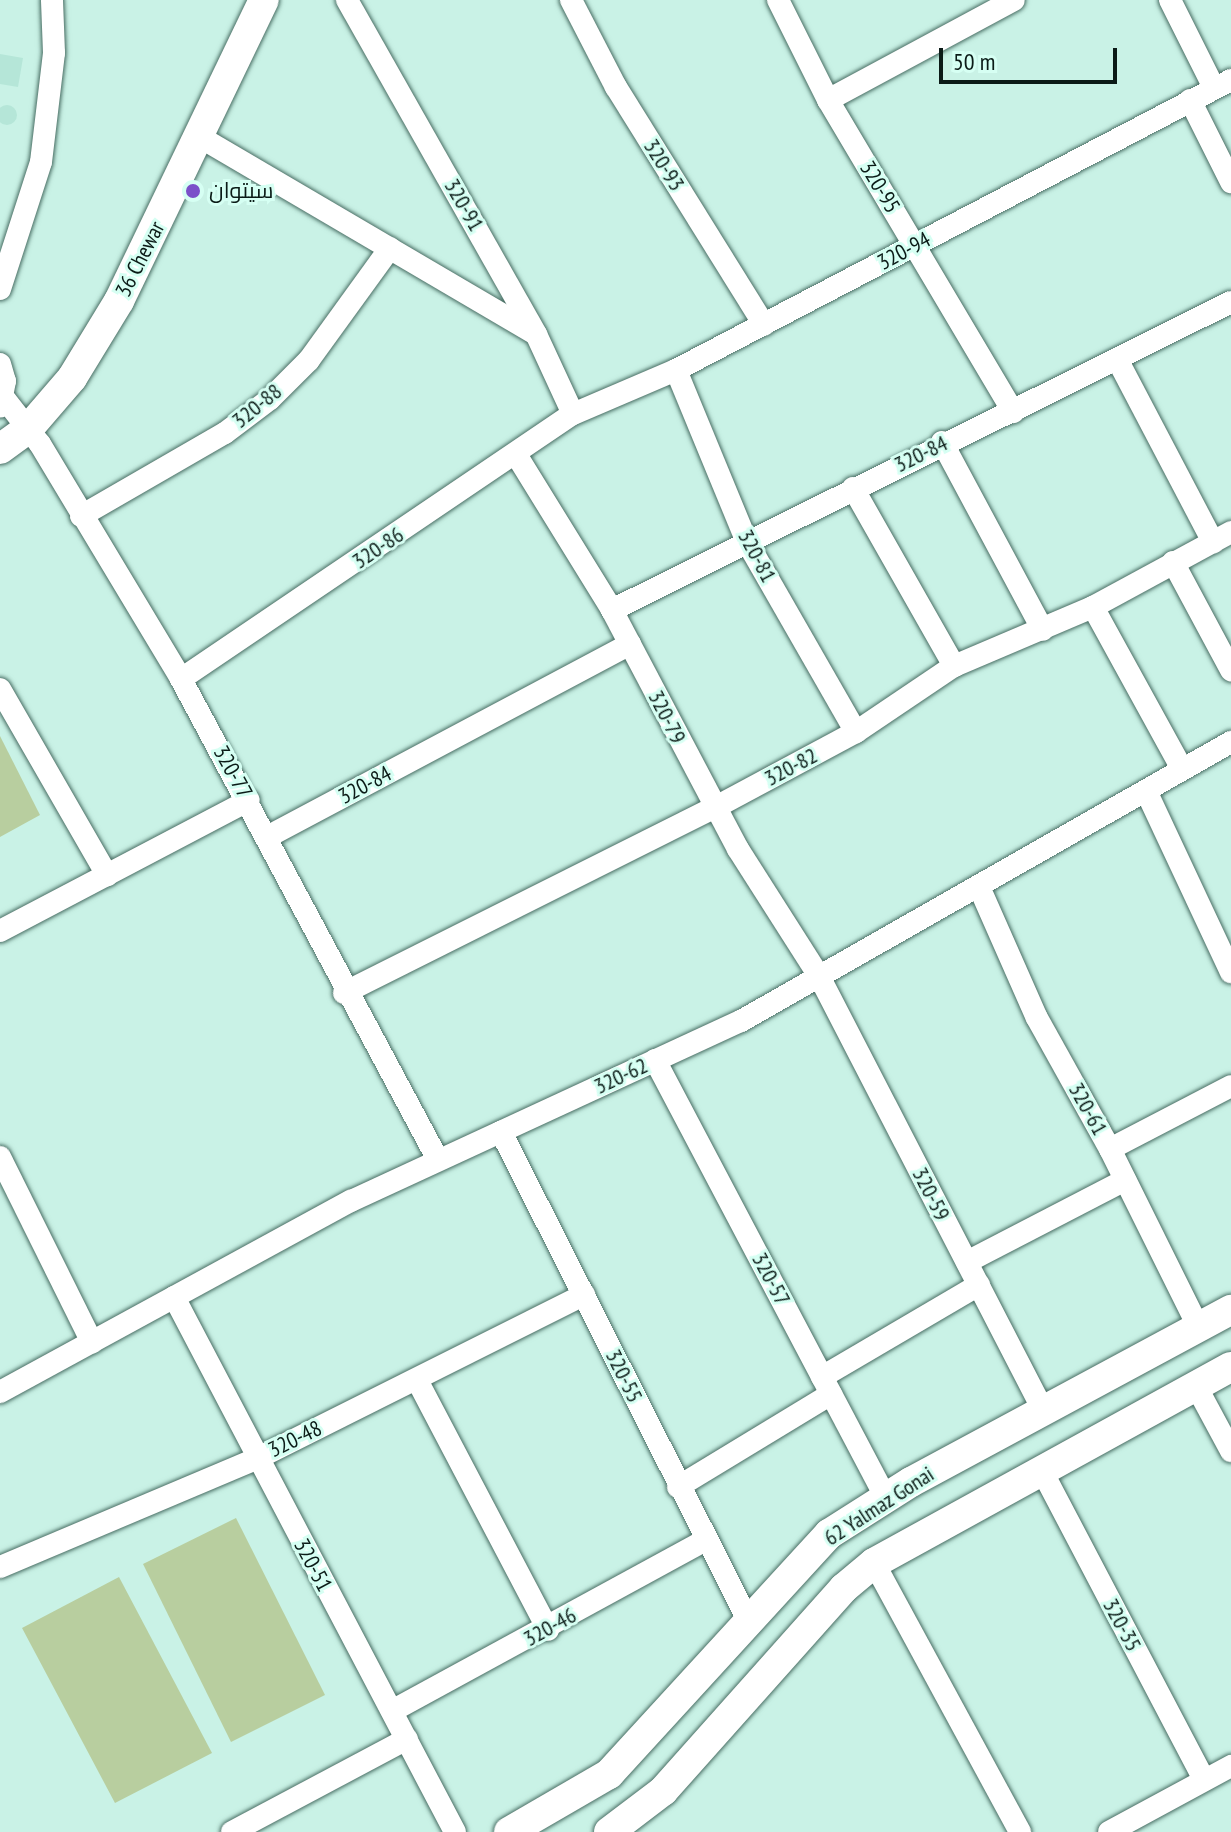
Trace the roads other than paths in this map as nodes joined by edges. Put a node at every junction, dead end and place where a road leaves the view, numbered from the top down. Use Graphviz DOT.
graph roads {
  1 [pos="52,0"];
  2 [pos="264,0"];
  3 [pos="347,0"];
  4 [pos="571,0"];
  5 [pos="778,0"];
  6 [pos="1014,0"];
  7 [pos="1170,0"];
  8 [pos="1222,84"];
  9 [pos="828,100"];
  10 [pos="1190,100"];
  11 [pos="200,137"];
  12 [pos="1231,182"];
  13 [pos="916,245"];
  14 [pos="390,248"];
  15 [pos="0,289"];
  16 [pos="1231,302"];
  17 [pos="764,325"];
  18 [pos="536,334"];
  19 [pos="1117,359"];
  20 [pos="0,364"];
  21 [pos="676,370"];
  22 [pos="2,402"];
  23 [pos="1013,412"];
  24 [pos="573,414"];
  25 [pos="29,428"];
  26 [pos="942,442"];
  27 [pos="0,449"];
  28 [pos="517,456"];
  29 [pos="853,488"];
  30 [pos="81,516"];
  31 [pos="1222,537"];
  32 [pos="747,542"];
  33 [pos="1173,562"];
  34 [pos="1093,607"];
  35 [pos="612,610"];
  36 [pos="1043,630"];
  37 [pos="630,644"];
  38 [pos="954,666"];
  39 [pos="1231,670"];
  40 [pos="181,679"];
  41 [pos="0,689"];
  42 [pos="856,732"];
  43 [pos="1231,742"];
  44 [pos="1181,767"];
  45 [pos="1147,793"];
  46 [pos="249,800"];
  47 [pos="714,808"];
  48 [pos="269,836"];
  49 [pos="107,875"];
  50 [pos="980,889"];
  51 [pos="0,931"];
  52 [pos="1231,972"];
  53 [pos="819,976"];
  54 [pos="344,993"];
  55 [pos="655,1060"];
  56 [pos="1231,1086"];
  57 [pos="501,1132"];
  58 [pos="1110,1149"];
  59 [pos="0,1157"];
  60 [pos="438,1160"];
  61 [pos="1125,1180"];
  62 [pos="967,1262"];
  63 [pos="979,1285"];
  64 [pos="584,1295"];
  65 [pos="174,1297"];
  66 [pos="1231,1310"];
  67 [pos="1199,1328"];
  68 [pos="92,1342"];
  69 [pos="1231,1367"];
  70 [pos="417,1380"];
  71 [pos="826,1385"];
  72 [pos="1196,1386"];
  73 [pos="0,1392"];
  74 [pos="1044,1411"];
  75 [pos="1231,1451"];
  76 [pos="256,1459"];
  77 [pos="1041,1469"];
  78 [pos="678,1487"];
  79 [pos="886,1498"];
  80 [pos="706,1540"];
  81 [pos="874,1563"];
  82 [pos="0,1567"];
  83 [pos="748,1620"];
  84 [pos="548,1630"];
  85 [pos="694,1681"];
  86 [pos="392,1711"];
  87 [pos="733,1712"];
  88 [pos="407,1739"];
  89 [pos="1231,1766"];
  90 [pos="1204,1780"];
  91 [pos="232,1832"];
  92 [pos="455,1832"];
  93 [pos="509,1832"];
  94 [pos="609,1832"];
  95 [pos="1020,1832"];
  96 [pos="1109,1832"];
  1 -- 15 [label="street"];
  2 -- 11 [label="main road, 36 Chewar"];
  3 -- 18 [label="street, 320-91"];
  4 -- 17 [label="street, 320-93"];
  5 -- 9 [label="street, 320-95"];
  6 -- 9 [label="street"];
  7 -- 8 [label="street"];
  8 -- 10 [label="street, 320-94"];
  9 -- 13 [label="street, 320-95"];
  10 -- 12 [label="street"];
  10 -- 13 [label="street, 320-94"];
  11 -- 14 [label="street"];
  11 -- 25 [label="main road, 36 Chewar"];
  13 -- 17 [label="street, 320-94"];
  13 -- 23 [label="street, 320-95"];
  14 -- 18 [label="street"];
  14 -- 30 [label="street, 320-88"];
  16 -- 19 [label="street, 320-84"];
  17 -- 21 [label="street, 320-94"];
  18 -- 24 [label="street, 320-91"];
  19 -- 23 [label="street, 320-84"];
  19 -- 31 [label="street"];
  20 -- 22 [label="street"];
  21 -- 24 [label="street, 320-94"];
  21 -- 32 [label="street, 320-81"];
  22 -- 25 [label="street, 320-77"];
  23 -- 26 [label="street, 320-84"];
  24 -- 28 [label="street, 320-86"];
  25 -- 27 [label="main road, 36 Chewar"];
  25 -- 30 [label="street, 320-77"];
  26 -- 29 [label="street, 320-84"];
  26 -- 36 [label="street"];
  28 -- 35 [label="street, 320-79"];
  28 -- 40 [label="street, 320-86"];
  29 -- 32 [label="street, 320-84"];
  29 -- 38 [label="street"];
  30 -- 40 [label="street, 320-77"];
  31 -- 33 [label="street, 320-82"];
  32 -- 35 [label="street, 320-84"];
  32 -- 42 [label="street, 320-81"];
  33 -- 34 [label="street, 320-82"];
  33 -- 39 [label="street"];
  34 -- 36 [label="street, 320-82"];
  34 -- 44 [label="street"];
  35 -- 37 [label="street, 320-79"];
  36 -- 38 [label="street, 320-82"];
  37 -- 47 [label="street, 320-79"];
  37 -- 48 [label="street, 320-84"];
  38 -- 42 [label="street, 320-82"];
  40 -- 46 [label="street, 320-77"];
  41 -- 49 [label="street"];
  42 -- 47 [label="street, 320-82"];
  43 -- 44 [label="street, 320-62"];
  44 -- 45 [label="street, 320-62"];
  45 -- 50 [label="street, 320-62"];
  45 -- 52 [label="street"];
  46 -- 48 [label="street, 320-77"];
  46 -- 49 [label="street"];
  47 -- 53 [label="street, 320-79"];
  47 -- 54 [label="street, 320-82"];
  48 -- 54 [label="street, 320-77"];
  49 -- 51 [label="street"];
  50 -- 53 [label="street, 320-62"];
  50 -- 58 [label="street, 320-61"];
  53 -- 55 [label="street, 320-62"];
  53 -- 62 [label="street, 320-59"];
  54 -- 60 [label="street, 320-77"];
  55 -- 57 [label="street, 320-62"];
  55 -- 71 [label="street, 320-57"];
  56 -- 58 [label="street"];
  57 -- 60 [label="street, 320-62"];
  57 -- 64 [label="street, 320-55"];
  58 -- 61 [label="street, 320-61"];
  59 -- 68 [label="street"];
  60 -- 65 [label="street, 320-62"];
  61 -- 62 [label="street"];
  61 -- 67 [label="street, 320-61"];
  62 -- 63 [label="street, 320-59"];
  63 -- 71 [label="street"];
  63 -- 74 [label="street, 320-59"];
  64 -- 70 [label="street, 320-48"];
  64 -- 78 [label="street, 320-55"];
  65 -- 68 [label="street, 320-62"];
  65 -- 76 [label="street, 320-51"];
  66 -- 67 [label="main road, 62 Yalmaz Gonai"];
  67 -- 74 [label="main road, 62 Yalmaz Gonai"];
  68 -- 73 [label="street, 320-62"];
  69 -- 72 [label="main road, 62 Yalmaz Gonai"];
  70 -- 76 [label="street, 320-48"];
  70 -- 84 [label="street"];
  71 -- 78 [label="street"];
  71 -- 79 [label="street, 320-57"];
  72 -- 75 [label="street"];
  72 -- 77 [label="main road, 62 Yalmaz Gonai"];
  74 -- 79 [label="main road, 62 Yalmaz Gonai"];
  76 -- 82 [label="street, 320-48"];
  76 -- 86 [label="street, 320-51"];
  77 -- 81 [label="main road, 62 Yalmaz Gonai"];
  77 -- 90 [label="street, 320-35"];
  78 -- 80 [label="street, 320-55"];
  79 -- 83 [label="main road, 62 Yalmaz Gonai"];
  80 -- 83 [label="street, 320-55"];
  80 -- 84 [label="street, 320-46"];
  81 -- 87 [label="main road, 62 Yalmaz Gonai"];
  81 -- 95 [label="street"];
  83 -- 85 [label="main road, 62 Yalmaz Gonai"];
  84 -- 86 [label="street, 320-46"];
  85 -- 87 [label="main road"];
  85 -- 93 [label="main road, 62 Yalmaz Gonai"];
  86 -- 88 [label="street, 320-51"];
  87 -- 94 [label="main road, 62 Yalmaz Gonai"];
  88 -- 91 [label="street"];
  88 -- 92 [label="street, 320-51"];
  89 -- 90 [label="street"];
  90 -- 96 [label="street"];
}
